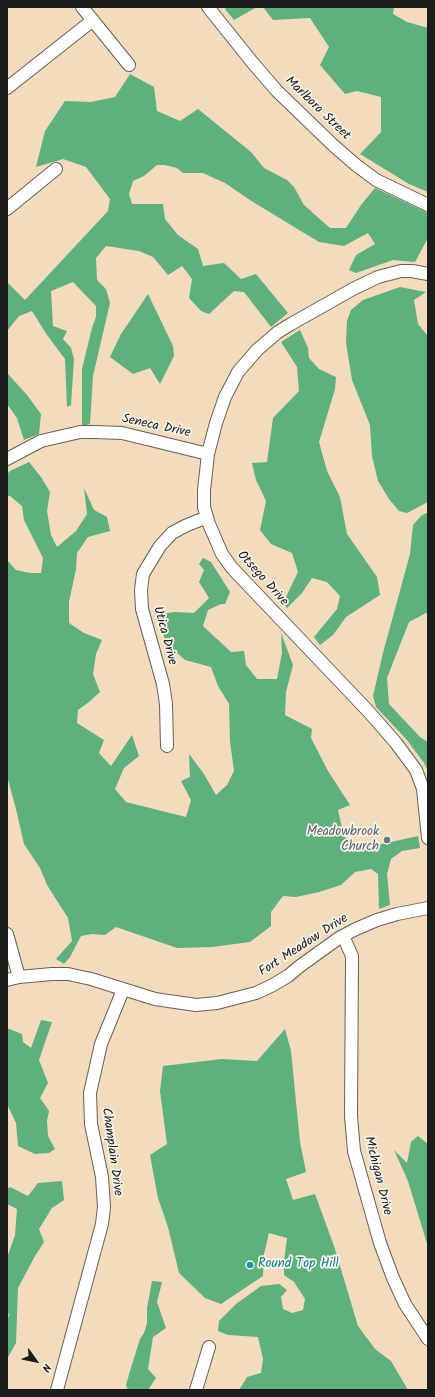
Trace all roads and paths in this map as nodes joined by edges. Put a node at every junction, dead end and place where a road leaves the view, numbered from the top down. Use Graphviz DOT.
graph roads {
  1 [pos="82,7"];
  2 [pos="208,7"];
  3 [pos="93,20"];
  4 [pos="129,65"];
  5 [pos="7,88"];
  6 [pos="56,169"];
  7 [pos="428,205"];
  8 [pos="7,209"];
  9 [pos="428,274"];
  10 [pos="208,454"];
  11 [pos="7,459"];
  12 [pos="207,517"];
  13 [pos="167,746"];
  14 [pos="428,838"];
  15 [pos="428,908"];
  16 [pos="7,934"];
  17 [pos="343,936"];
  18 [pos="19,977"];
  19 [pos="7,980"];
  20 [pos="123,990"];
  21 [pos="428,1339"];
  22 [pos="209,1347"];
  23 [pos="57,1390"];
  24 [pos="196,1390"];
  1 -- 3 [label="street"];
  2 -- 7 [label="street, Marlboro Street"];
  3 -- 4 [label="street"];
  3 -- 5 [label="street"];
  6 -- 8 [label="street"];
  9 -- 10 [label="street, Otsego Drive"];
  10 -- 11 [label="street, Seneca Drive"];
  10 -- 12 [label="street, Otsego Drive"];
  12 -- 13 [label="street, Utica Drive"];
  12 -- 14 [label="street, Otsego Drive"];
  15 -- 17 [label="street, Fort Meadow Drive"];
  16 -- 18 [label="street"];
  17 -- 20 [label="street, Fort Meadow Drive"];
  17 -- 21 [label="street, Michigan Drive"];
  18 -- 19 [label="street, Fort Meadow Drive"];
  18 -- 20 [label="street, Fort Meadow Drive"];
  20 -- 23 [label="street, Champlain Drive"];
  22 -- 24 [label="street"];
}
